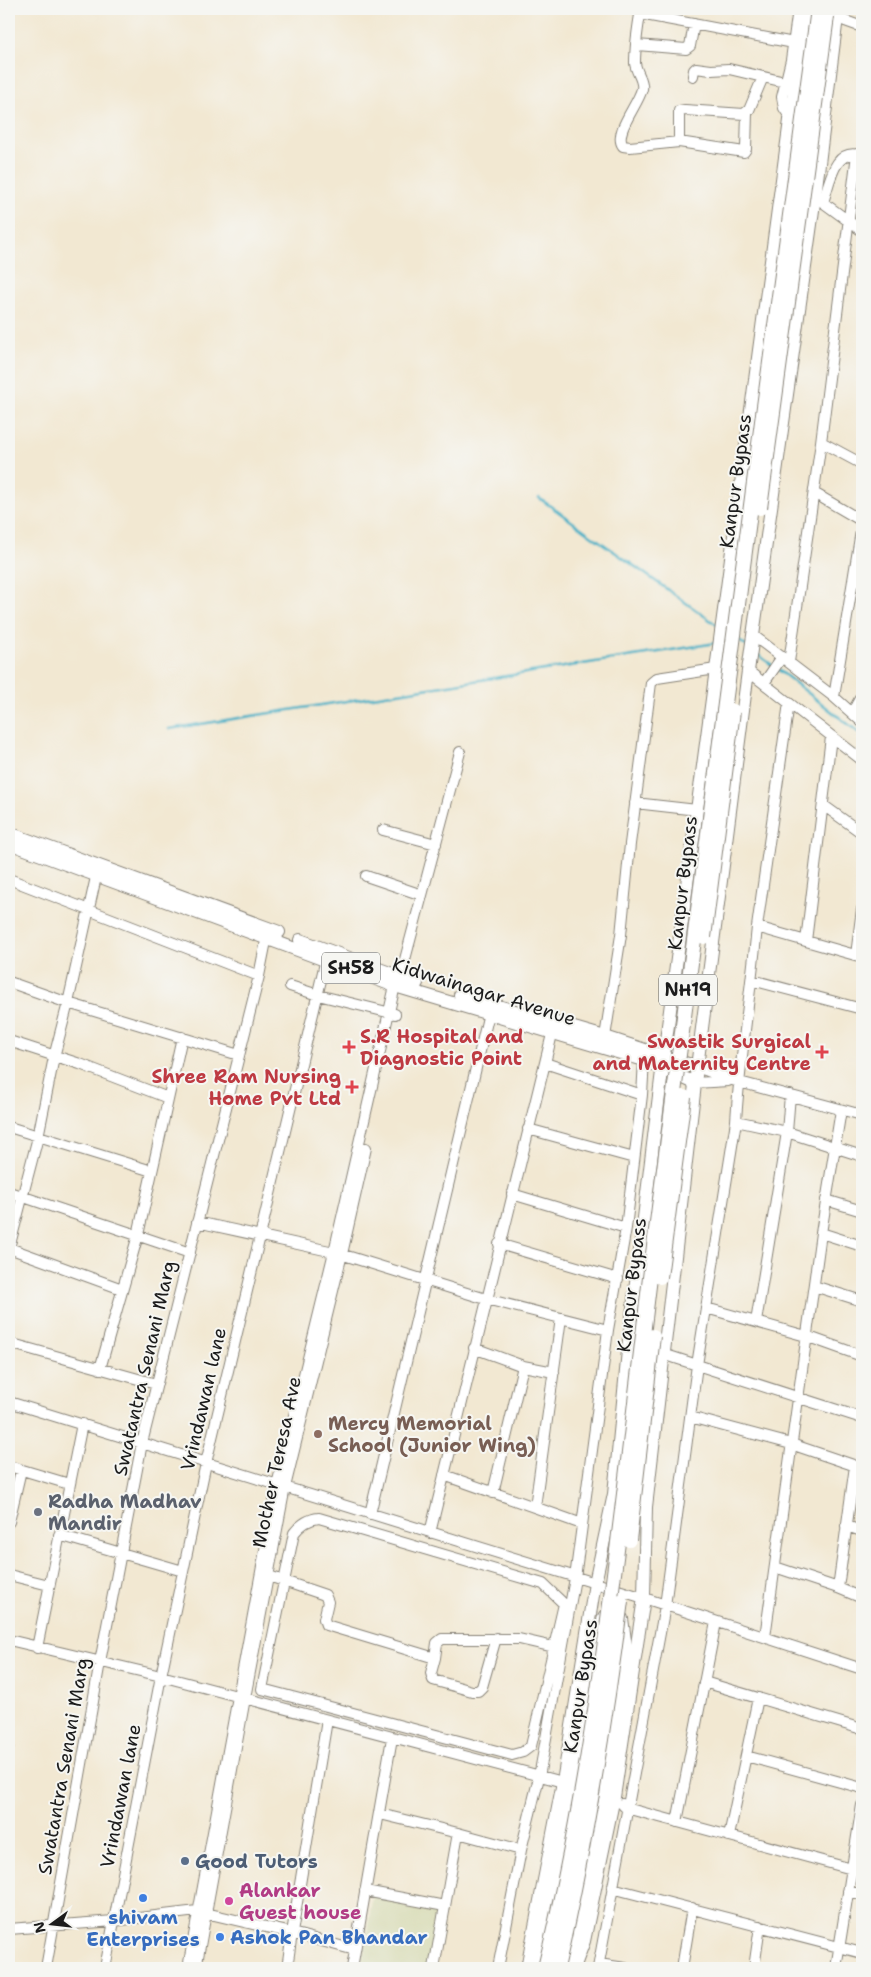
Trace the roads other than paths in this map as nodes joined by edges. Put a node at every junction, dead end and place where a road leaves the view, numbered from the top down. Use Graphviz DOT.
graph roads {
  1 [pos="798,9"];
  2 [pos="805,9"];
  3 [pos="818,9"];
  4 [pos="641,11"];
  5 [pos="835,12"];
  6 [pos="694,24"];
  7 [pos="862,27"];
  8 [pos="794,43"];
  9 [pos="636,45"];
  10 [pos="693,76"];
  11 [pos="763,77"];
  12 [pos="785,82"];
  13 [pos="747,112"];
  14 [pos="790,117"];
  15 [pos="679,142"];
  16 [pos="860,155"];
  17 [pos="819,199"];
  18 [pos="849,221"];
  19 [pos="862,231"];
  20 [pos="821,442"];
  21 [pos="862,464"];
  22 [pos="814,493"];
  23 [pos="862,521"];
  24 [pos="862,525"];
  25 [pos="858,580"];
  26 [pos="753,641"];
  27 [pos="782,662"];
  28 [pos="749,667"];
  29 [pos="716,669"];
  30 [pos="766,680"];
  31 [pos="862,695"];
  32 [pos="834,698"];
  33 [pos="789,702"];
  34 [pos="852,713"];
  35 [pos="862,722"];
  36 [pos="831,736"];
  37 [pos="460,752"];
  38 [pos="862,760"];
  39 [pos="635,803"];
  40 [pos="823,805"];
  41 [pos="697,810"];
  42 [pos="383,830"];
  43 [pos="9,833"];
  44 [pos="862,833"];
  45 [pos="9,843"];
  46 [pos="436,844"];
  47 [pos="98,870"];
  48 [pos="366,876"];
  49 [pos="9,879"];
  50 [pos="422,895"];
  51 [pos="862,909"];
  52 [pos="88,910"];
  53 [pos="758,927"];
  54 [pos="267,932"];
  55 [pos="806,941"];
  56 [pos="859,956"];
  57 [pos="326,959"];
  58 [pos="259,976"];
  59 [pos="400,979"];
  60 [pos="752,980"];
  61 [pos="9,982"];
  62 [pos="290,986"];
  63 [pos="318,995"];
  64 [pos="68,1003"];
  65 [pos="862,1009"];
  66 [pos="393,1013"];
  67 [pos="489,1013"];
  68 [pos="554,1027"];
  69 [pos="182,1037"];
  70 [pos="605,1037"];
  71 [pos="9,1041"];
  72 [pos="239,1055"];
  73 [pos="54,1057"];
  74 [pos="644,1060"];
  75 [pos="664,1061"];
  76 [pos="545,1063"];
  77 [pos="697,1067"];
  78 [pos="735,1081"];
  79 [pos="695,1084"];
  80 [pos="642,1095"];
  81 [pos="790,1095"];
  82 [pos="168,1098"];
  83 [pos="841,1110"];
  84 [pos="862,1115"];
  85 [pos="736,1121"];
  86 [pos="9,1127"];
  87 [pos="528,1128"];
  88 [pos="786,1132"];
  89 [pos="38,1137"];
  90 [pos="834,1147"];
  91 [pos="862,1156"];
  92 [pos="634,1158"];
  93 [pos="152,1171"];
  94 [pos="9,1192"];
  95 [pos="512,1194"];
  96 [pos="22,1196"];
  97 [pos="826,1200"];
  98 [pos="862,1211"];
  99 [pos="198,1222"];
  100 [pos="626,1228"];
  101 [pos="821,1233"];
  102 [pos="260,1234"];
  103 [pos="138,1235"];
  104 [pos="499,1244"];
  105 [pos="862,1246"];
  106 [pos="190,1253"];
  107 [pos="338,1253"];
  108 [pos="618,1279"];
  109 [pos="426,1280"];
  110 [pos="814,1286"];
  111 [pos="122,1289"];
  112 [pos="486,1298"];
  113 [pos="862,1301"];
  114 [pos="706,1308"];
  115 [pos="561,1318"];
  116 [pos="756,1322"];
  117 [pos="608,1330"];
  118 [pos="806,1336"];
  119 [pos="9,1343"];
  120 [pos="474,1348"];
  121 [pos="663,1354"];
  122 [pos="862,1356"];
  123 [pos="697,1365"];
  124 [pos="523,1366"];
  125 [pos="100,1369"];
  126 [pos="554,1372"];
  127 [pos="156,1384"];
  128 [pos="798,1398"];
  129 [pos="9,1402"];
  130 [pos="690,1417"];
  131 [pos="862,1418"];
  132 [pos="82,1424"];
  133 [pos="142,1443"];
  134 [pos="791,1444"];
  135 [pos="206,1463"];
  136 [pos="9,1466"];
  137 [pos="859,1467"];
  138 [pos="21,1470"];
  139 [pos="444,1475"];
  140 [pos="69,1484"];
  141 [pos="281,1486"];
  142 [pos="494,1493"];
  143 [pos="535,1507"];
  144 [pos="370,1514"];
  145 [pos="9,1522"];
  146 [pos="582,1524"];
  147 [pos="846,1526"];
  148 [pos="862,1530"];
  149 [pos="430,1532"];
  150 [pos="59,1535"];
  151 [pos="122,1552"];
  152 [pos="775,1567"];
  153 [pos="184,1571"];
  154 [pos="265,1574"];
  155 [pos="9,1575"];
  156 [pos="575,1578"];
  157 [pos="284,1580"];
  158 [pos="595,1583"];
  159 [pos="49,1585"];
  160 [pos="838,1588"];
  161 [pos="612,1598"];
  162 [pos="644,1598"];
  163 [pos="862,1598"];
  164 [pos="665,1606"];
  165 [pos="620,1613"];
  166 [pos="716,1622"];
  167 [pos="765,1637"];
  168 [pos="496,1638"];
  169 [pos="9,1640"];
  170 [pos="554,1647"];
  171 [pos="38,1648"];
  172 [pos="435,1658"];
  173 [pos="100,1662"];
  174 [pos="862,1669"];
  175 [pos="161,1676"];
  176 [pos="704,1682"];
  177 [pos="241,1697"];
  178 [pos="758,1698"];
  179 [pos="327,1720"];
  180 [pos="862,1729"];
  181 [pos="392,1738"];
  182 [pos="746,1756"];
  183 [pos="539,1777"];
  184 [pos="563,1782"];
  185 [pos="862,1788"];
  186 [pos="614,1797"];
  187 [pos="862,1805"];
  188 [pos="626,1808"];
  189 [pos="380,1814"];
  190 [pos="677,1822"];
  191 [pos="458,1833"];
  192 [pos="860,1834"];
  193 [pos="729,1836"];
  194 [pos="521,1850"];
  195 [pos="852,1869"];
  196 [pos="612,1888"];
  197 [pos="366,1891"];
  198 [pos="848,1891"];
  199 [pos="862,1894"];
  200 [pos="445,1906"];
  201 [pos="692,1908"];
  202 [pos="201,1912"];
  203 [pos="114,1921"];
  204 [pos="52,1926"];
  205 [pos="760,1926"];
  206 [pos="9,1929"];
  207 [pos="292,1933"];
  208 [pos="839,1946"];
  209 [pos="355,1950"];
  210 [pos="862,1953"];
  211 [pos="599,1966"];
  212 [pos="46,1968"];
  213 [pos="106,1968"];
  214 [pos="188,1968"];
  215 [pos="196,1968"];
  216 [pos="287,1968"];
  217 [pos="352,1968"];
  218 [pos="434,1968"];
  219 [pos="498,1968"];
  220 [pos="527,1968"];
  221 [pos="534,1968"];
  222 [pos="545,1968"];
  223 [pos="557,1968"];
  224 [pos="568,1968"];
  225 [pos="574,1968"];
  226 [pos="625,1968"];
  227 [pos="682,1968"];
  228 [pos="754,1968"];
  229 [pos="836,1968"];
  1 -- 8 [label="street"];
  2 -- 14 [label="main road"];
  3 -- 161 [label="highway, Kanpur Bypass / NH19, bridge"];
  4 -- 6 [label="street"];
  4 -- 9 [label="street"];
  5 -- 7 [label="street"];
  5 -- 17 [label="main road"];
  5 -- 165 [label="highway, Kanpur Bypass / NH19, bridge"];
  6 -- 8 [label="street"];
  6 -- 9 [label="street"];
  8 -- 12 [label="street"];
  9 -- 15 [label="street"];
  10 -- 11 [label="street"];
  11 -- 12 [label="street"];
  11 -- 13 [label="street"];
  12 -- 14 [label="street"];
  13 -- 15 [label="street"];
  13 -- 15 [label="street"];
  14 -- 29 [label="main road"];
  16 -- 17 [label="street"];
  16 -- 18 [label="street"];
  17 -- 18 [label="street"];
  17 -- 26 [label="main road"];
  18 -- 19 [label="street"];
  18 -- 20 [label="street"];
  20 -- 21 [label="street"];
  20 -- 22 [label="street"];
  22 -- 23 [label="street"];
  22 -- 27 [label="street"];
  24 -- 25 [label="street"];
  25 -- 32 [label="street"];
  26 -- 27 [label="street"];
  26 -- 28 [label="main road"];
  27 -- 30 [label="street"];
  27 -- 32 [label="street"];
  28 -- 30 [label="street"];
  28 -- 77 [label="main road"];
  29 -- 39 [label="street"];
  29 -- 41 [label="main road"];
  30 -- 33 [label="street"];
  31 -- 34 [label="street"];
  32 -- 34 [label="street"];
  33 -- 36 [label="street"];
  33 -- 53 [label="street"];
  34 -- 35 [label="street"];
  36 -- 38 [label="street"];
  36 -- 40 [label="street"];
  37 -- 46 [label="street"];
  39 -- 41 [label="street"];
  39 -- 70 [label="street"];
  40 -- 44 [label="street"];
  40 -- 55 [label="street"];
  41 -- 75 [label="main road"];
  42 -- 46 [label="street"];
  43 -- 47 [label="main road, Kidwainagar Avenue / SH58"];
  45 -- 47 [label="main road, Kidwainagar Avenue / SH58"];
  46 -- 50 [label="street"];
  47 -- 52 [label="street"];
  47 -- 54 [label="main road, Kidwainagar Avenue / SH58"];
  48 -- 50 [label="street"];
  49 -- 52 [label="street"];
  50 -- 59 [label="street"];
  51 -- 56 [label="street"];
  52 -- 58 [label="street"];
  52 -- 64 [label="street"];
  53 -- 55 [label="street"];
  53 -- 60 [label="street"];
  54 -- 57 [label="main road, Kidwainagar Avenue / SH58"];
  54 -- 58 [label="street, Swatantra Senani Marg"];
  54 -- 59 [label="main road, Kidwainagar Avenue / SH58"];
  55 -- 56 [label="street"];
  57 -- 59 [label="main road, Kidwainagar Avenue / SH58"];
  57 -- 63 [label="street, Vrindawan lane"];
  58 -- 72 [label="street, Swatantra Senani Marg"];
  59 -- 66 [label="street"];
  59 -- 67 [label="main road, Kidwainagar Avenue / SH58"];
  59 -- 68 [label="main road, Kidwainagar Avenue / SH58"];
  60 -- 65 [label="street"];
  60 -- 78 [label="street"];
  61 -- 64 [label="street"];
  62 -- 63 [label="street"];
  63 -- 66 [label="street"];
  63 -- 102 [label="street, Vrindawan lane"];
  64 -- 69 [label="street"];
  64 -- 73 [label="street"];
  66 -- 107 [label="street"];
  67 -- 68 [label="main road, Kidwainagar Avenue / SH58"];
  67 -- 109 [label="street"];
  68 -- 70 [label="main road, Kidwainagar Avenue / SH58"];
  68 -- 74 [label="main road, Kidwainagar Avenue / SH58"];
  68 -- 76 [label="street"];
  69 -- 72 [label="street"];
  69 -- 82 [label="street"];
  70 -- 75 [label="main road, Kidwainagar Avenue / SH58"];
  71 -- 73 [label="street"];
  72 -- 99 [label="street, Swatantra Senani Marg"];
  73 -- 82 [label="street"];
  73 -- 89 [label="street"];
  74 -- 75 [label="main road, Kidwainagar Avenue / SH58"];
  74 -- 80 [label="street"];
  75 -- 77 [label="main road, Kidwainagar Avenue / SH58"];
  75 -- 79 [label="main road, Kidwainagar Avenue / SH58"];
  75 -- 158 [label="main road"];
  76 -- 80 [label="street"];
  76 -- 87 [label="street"];
  77 -- 78 [label="street"];
  77 -- 79 [label="main road"];
  78 -- 79 [label="street"];
  78 -- 81 [label="street"];
  78 -- 85 [label="street"];
  79 -- 121 [label="main road"];
  80 -- 92 [label="street"];
  81 -- 83 [label="street"];
  81 -- 88 [label="street"];
  82 -- 93 [label="street"];
  83 -- 84 [label="street"];
  83 -- 90 [label="street"];
  85 -- 88 [label="street"];
  85 -- 114 [label="street"];
  86 -- 89 [label="street"];
  87 -- 92 [label="street"];
  87 -- 95 [label="street"];
  88 -- 90 [label="street"];
  88 -- 116 [label="street"];
  89 -- 93 [label="street"];
  89 -- 96 [label="street"];
  90 -- 91 [label="street"];
  90 -- 97 [label="street"];
  92 -- 100 [label="street"];
  93 -- 103 [label="street"];
  94 -- 96 [label="street"];
  95 -- 100 [label="street"];
  95 -- 104 [label="street"];
  96 -- 103 [label="street"];
  96 -- 111 [label="street"];
  97 -- 98 [label="street"];
  97 -- 101 [label="street"];
  99 -- 102 [label="street"];
  99 -- 106 [label="street, Swatantra Senani Marg"];
  100 -- 108 [label="street"];
  101 -- 105 [label="street"];
  101 -- 110 [label="street"];
  102 -- 107 [label="street"];
  102 -- 135 [label="street, Vrindawan lane"];
  103 -- 106 [label="street"];
  103 -- 111 [label="street"];
  104 -- 108 [label="street"];
  104 -- 112 [label="street"];
  106 -- 127 [label="street, Swatantra Senani Marg"];
  107 -- 109 [label="street"];
  107 -- 141 [label="street"];
  108 -- 117 [label="street"];
  109 -- 112 [label="street"];
  109 -- 144 [label="street"];
  110 -- 113 [label="street"];
  110 -- 118 [label="street"];
  111 -- 125 [label="street"];
  112 -- 115 [label="street"];
  112 -- 120 [label="street"];
  114 -- 116 [label="street"];
  114 -- 123 [label="street"];
  115 -- 117 [label="street"];
  115 -- 126 [label="street"];
  116 -- 118 [label="street"];
  117 -- 146 [label="street"];
  118 -- 122 [label="street"];
  118 -- 128 [label="street"];
  119 -- 125 [label="street"];
  120 -- 124 [label="street"];
  120 -- 139 [label="street"];
  121 -- 123 [label="street"];
  121 -- 162 [label="main road"];
  123 -- 128 [label="street"];
  123 -- 130 [label="street"];
  124 -- 126 [label="street"];
  124 -- 142 [label="street"];
  125 -- 127 [label="street"];
  126 -- 143 [label="street"];
  127 -- 133 [label="street, Swatantra Senani Marg"];
  128 -- 131 [label="street"];
  128 -- 134 [label="street"];
  129 -- 132 [label="street"];
  130 -- 134 [label="street"];
  130 -- 164 [label="street"];
  132 -- 133 [label="street"];
  132 -- 140 [label="street"];
  133 -- 135 [label="street"];
  133 -- 151 [label="street, Swatantra Senani Marg"];
  134 -- 137 [label="street"];
  134 -- 152 [label="street"];
  135 -- 141 [label="street"];
  135 -- 153 [label="street, Vrindawan lane"];
  136 -- 138 [label="street"];
  137 -- 147 [label="street"];
  138 -- 140 [label="street"];
  138 -- 145 [label="street"];
  139 -- 142 [label="street"];
  139 -- 149 [label="street"];
  140 -- 150 [label="street"];
  141 -- 144 [label="street"];
  141 -- 154 [label="street"];
  142 -- 143 [label="street"];
  143 -- 146 [label="street"];
  144 -- 149 [label="street"];
  146 -- 156 [label="street"];
  147 -- 148 [label="street"];
  147 -- 160 [label="street"];
  149 -- 156 [label="street"];
  150 -- 151 [label="street"];
  150 -- 159 [label="street"];
  151 -- 153 [label="street"];
  151 -- 173 [label="street, Swatantra Senani Marg"];
  152 -- 160 [label="street"];
  152 -- 167 [label="street"];
  153 -- 175 [label="street, Vrindawan lane"];
  154 -- 157 [label="street"];
  154 -- 177 [label="street"];
  155 -- 159 [label="street"];
  156 -- 158 [label="street"];
  156 -- 183 [label="street"];
  157 -- 170 [label="street"];
  157 -- 170 [label="street"];
  157 -- 172 [label="street"];
  158 -- 162 [label="street"];
  158 -- 184 [label="main road"];
  159 -- 171 [label="street"];
  160 -- 163 [label="street"];
  161 -- 221 [label="highway, bridge"];
  161 -- 222 [label="highway, Kanpur Bypass / NH19, bridge"];
  162 -- 164 [label="street"];
  162 -- 186 [label="main road"];
  164 -- 166 [label="street"];
  164 -- 188 [label="street"];
  165 -- 223 [label="highway, Kanpur Bypass / NH19, bridge"];
  165 -- 224 [label="highway"];
  166 -- 167 [label="street"];
  166 -- 176 [label="street"];
  167 -- 174 [label="street"];
  168 -- 170 [label="street"];
  168 -- 172 [label="street"];
  168 -- 172 [label="street"];
  169 -- 171 [label="street"];
  171 -- 173 [label="street"];
  173 -- 175 [label="street"];
  173 -- 204 [label="street, Swatantra Senani Marg"];
  175 -- 177 [label="street"];
  175 -- 203 [label="street, Vrindawan lane"];
  176 -- 178 [label="street"];
  176 -- 190 [label="street"];
  177 -- 179 [label="street"];
  177 -- 202 [label="street"];
  178 -- 180 [label="street"];
  178 -- 182 [label="street"];
  179 -- 181 [label="street"];
  179 -- 207 [label="street"];
  181 -- 183 [label="street"];
  181 -- 189 [label="street"];
  182 -- 185 [label="street"];
  182 -- 193 [label="street"];
  183 -- 184 [label="street"];
  183 -- 194 [label="street"];
  184 -- 220 [label="main road"];
  186 -- 188 [label="street"];
  186 -- 225 [label="main road"];
  187 -- 192 [label="street"];
  188 -- 190 [label="street"];
  188 -- 196 [label="street"];
  189 -- 191 [label="street"];
  189 -- 197 [label="street"];
  190 -- 193 [label="street"];
  191 -- 194 [label="street"];
  191 -- 200 [label="street"];
  192 -- 195 [label="street"];
  193 -- 195 [label="street"];
  194 -- 219 [label="street"];
  195 -- 198 [label="street"];
  196 -- 201 [label="street"];
  196 -- 211 [label="street"];
  197 -- 200 [label="street"];
  197 -- 209 [label="street"];
  198 -- 199 [label="street"];
  198 -- 208 [label="street"];
  200 -- 218 [label="street"];
  201 -- 205 [label="street"];
  201 -- 227 [label="street"];
  202 -- 203 [label="street"];
  202 -- 207 [label="street"];
  202 -- 214 [label="street"];
  202 -- 215 [label="street"];
  203 -- 204 [label="street"];
  203 -- 213 [label="street, Vrindawan lane"];
  204 -- 206 [label="street"];
  204 -- 212 [label="street, Swatantra Senani Marg"];
  205 -- 208 [label="street"];
  205 -- 228 [label="street"];
  207 -- 209 [label="street"];
  207 -- 216 [label="street"];
  208 -- 210 [label="street"];
  208 -- 229 [label="street"];
  209 -- 217 [label="street"];
  211 -- 226 [label="street"];
}
